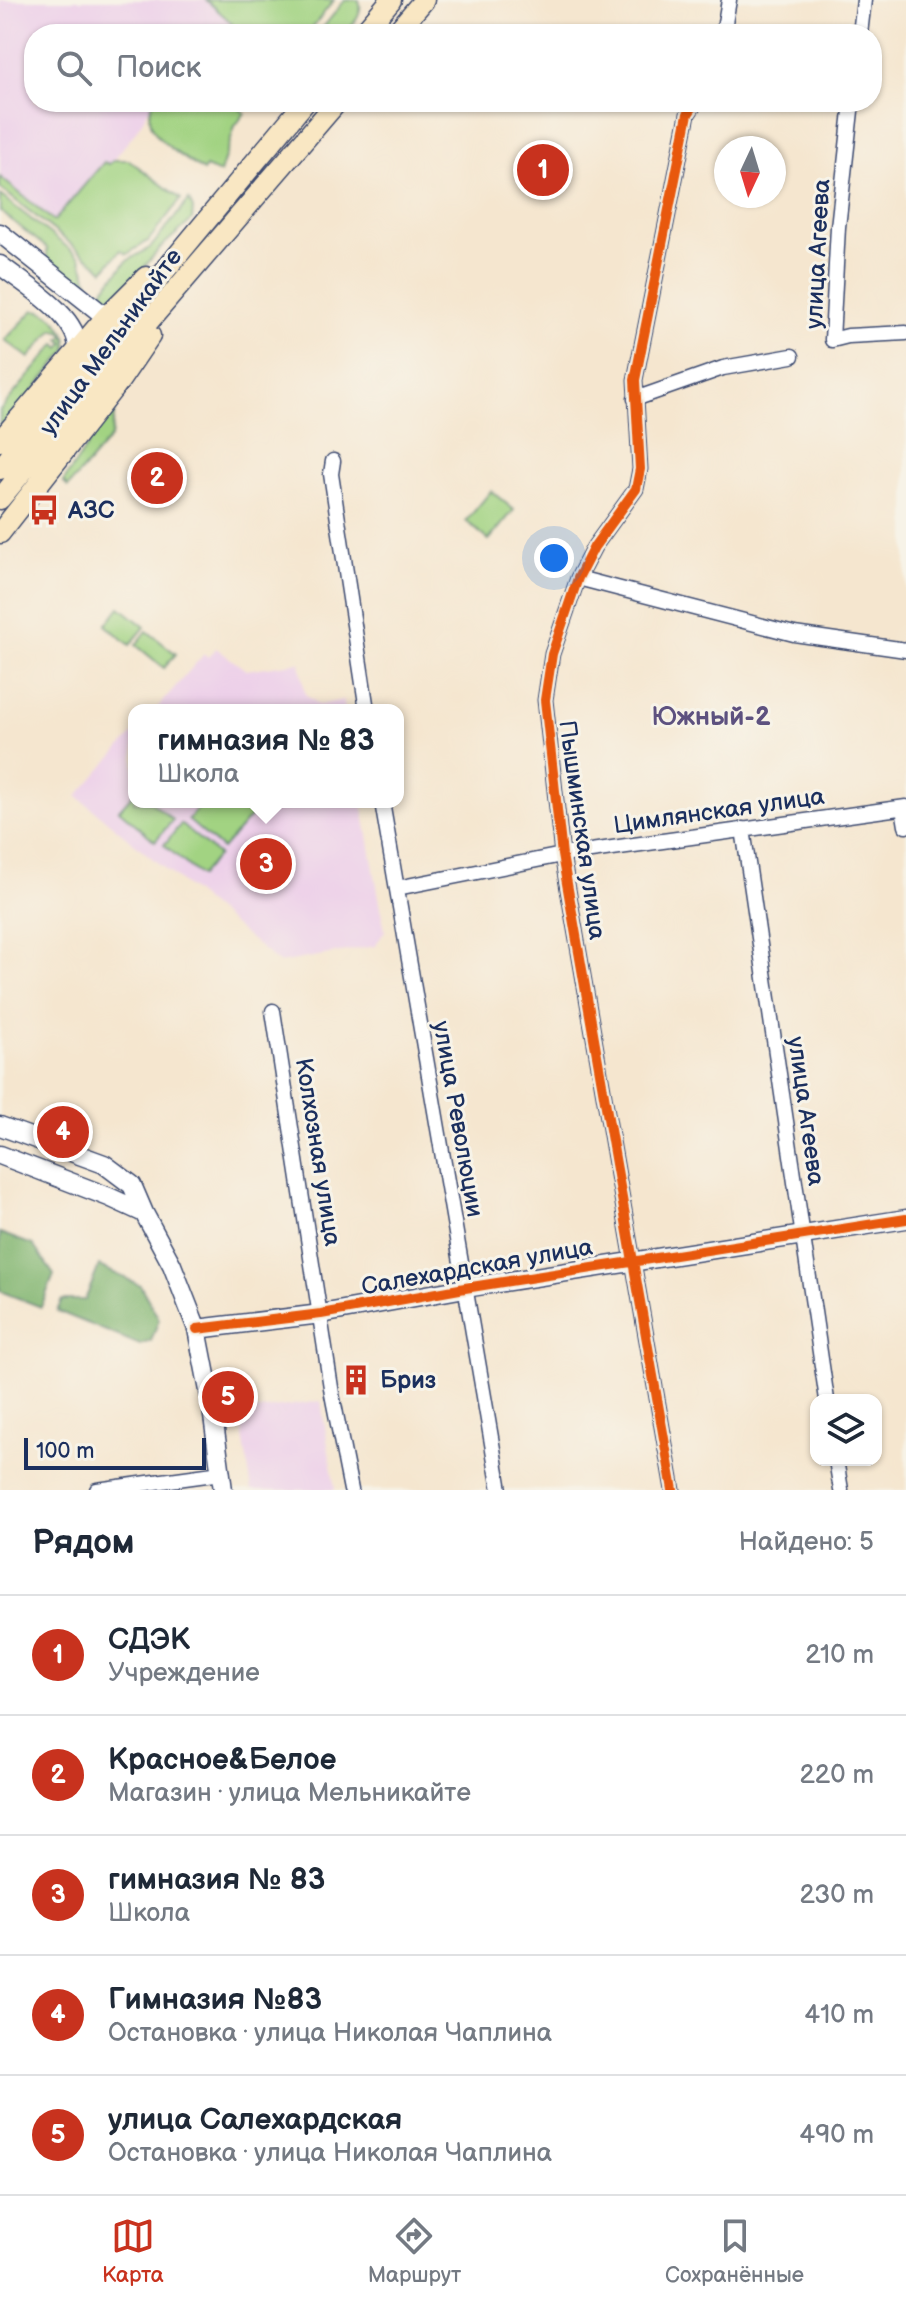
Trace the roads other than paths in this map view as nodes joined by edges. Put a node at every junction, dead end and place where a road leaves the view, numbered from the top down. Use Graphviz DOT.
graph roads {
  1 [pos="391,0"];
  2 [pos="424,0"];
  3 [pos="729,0"];
  4 [pos="864,0"];
  5 [pos="371,24"];
  6 [pos="404,24"];
  7 [pos="725,24"];
  8 [pos="861,24"];
  9 [pos="297,112"];
  10 [pos="329,112"];
  11 [pos="689,112"];
  12 [pos="851,112"];
  13 [pos="212,213"];
  14 [pos="0,233"];
  15 [pos="206,258"];
  16 [pos="0,265"];
  17 [pos="106,317"];
  18 [pos="906,333"];
  19 [pos="78,349"];
  20 [pos="792,356"];
  21 [pos="635,399"];
  22 [pos="0,441"];
  23 [pos="333,461"];
  24 [pos="0,469"];
  25 [pos="0,499"];
  26 [pos="0,533"];
  27 [pos="578,578"];
  28 [pos="906,650"];
  29 [pos="366,704"];
  30 [pos="383,808"];
  31 [pos="905,808"];
  32 [pos="906,826"];
  33 [pos="743,829"];
  34 [pos="562,855"];
  35 [pos="397,888"];
  36 [pos="273,1011"];
  37 [pos="0,1126"];
  38 [pos="0,1155"];
  39 [pos="144,1213"];
  40 [pos="906,1219"];
  41 [pos="802,1234"];
  42 [pos="633,1261"];
  43 [pos="465,1288"];
  44 [pos="321,1314"];
  45 [pos="197,1329"];
  46 [pos="826,1394"];
  47 [pos="837,1466"];
  48 [pos="222,1482"];
  49 [pos="97,1490"];
  50 [pos="351,1490"];
  51 [pos="500,1490"];
  52 [pos="673,1490"];
  53 [pos="841,1490"];
  1 -- 5 [label="main road"];
  2 -- 6 [label="main road"];
  3 -- 7 [label="street"];
  4 -- 8 [label="street"];
  9 -- 13 [label="main road, улица Мельникайте"];
  10 -- 15 [label="main road, улица Мельникайте"];
  11 -- 21 [label="street, Пышминская улица"];
  12 -- 18 [label="street, улица Агеева"];
  13 -- 17 [label="main road, улица Мельникайте"];
  13 -- 24 [label="main road, улица Мельникайте"];
  14 -- 17 [label="street"];
  15 -- 25 [label="main road, улица Мельникайте"];
  15 -- 26 [label="main road, улица Мельникайте"];
  16 -- 19 [label="street"];
  17 -- 19 [label="main road, улица Мельникайте"];
  19 -- 22 [label="main road, улица Мельникайте"];
  20 -- 21 [label="street, улица Агеева"];
  21 -- 27 [label="street, Пышминская улица"];
  23 -- 29 [label="street"];
  27 -- 28 [label="street"];
  27 -- 34 [label="street, Пышминская улица"];
  30 -- 35 [label="street, улица Революции"];
  31 -- 32 [label="street"];
  31 -- 33 [label="street, Цимлянская улица"];
  33 -- 34 [label="street, Цимлянская улица"];
  33 -- 41 [label="street, улица Агеева"];
  34 -- 35 [label="street, Цимлянская улица"];
  34 -- 42 [label="street, Пышминская улица"];
  35 -- 43 [label="street, улица Революции"];
  36 -- 44 [label="street, Колхозная улица"];
  37 -- 39 [label="street"];
  38 -- 39 [label="street"];
  39 -- 45 [label="street"];
  40 -- 41 [label="street, Салехардская улица"];
  41 -- 42 [label="street, Салехардская улица"];
  41 -- 46 [label="street, улица Агеева"];
  42 -- 43 [label="street, Салехардская улица"];
  42 -- 52 [label="street, Пышминская улица"];
  43 -- 44 [label="street, Салехардская улица"];
  43 -- 51 [label="street, улица Революции"];
  44 -- 45 [label="street, Салехардская улица"];
  44 -- 50 [label="street, Колхозная улица"];
  45 -- 48 [label="street"];
  47 -- 53 [label="street"];
  48 -- 49 [label="street"];
}
